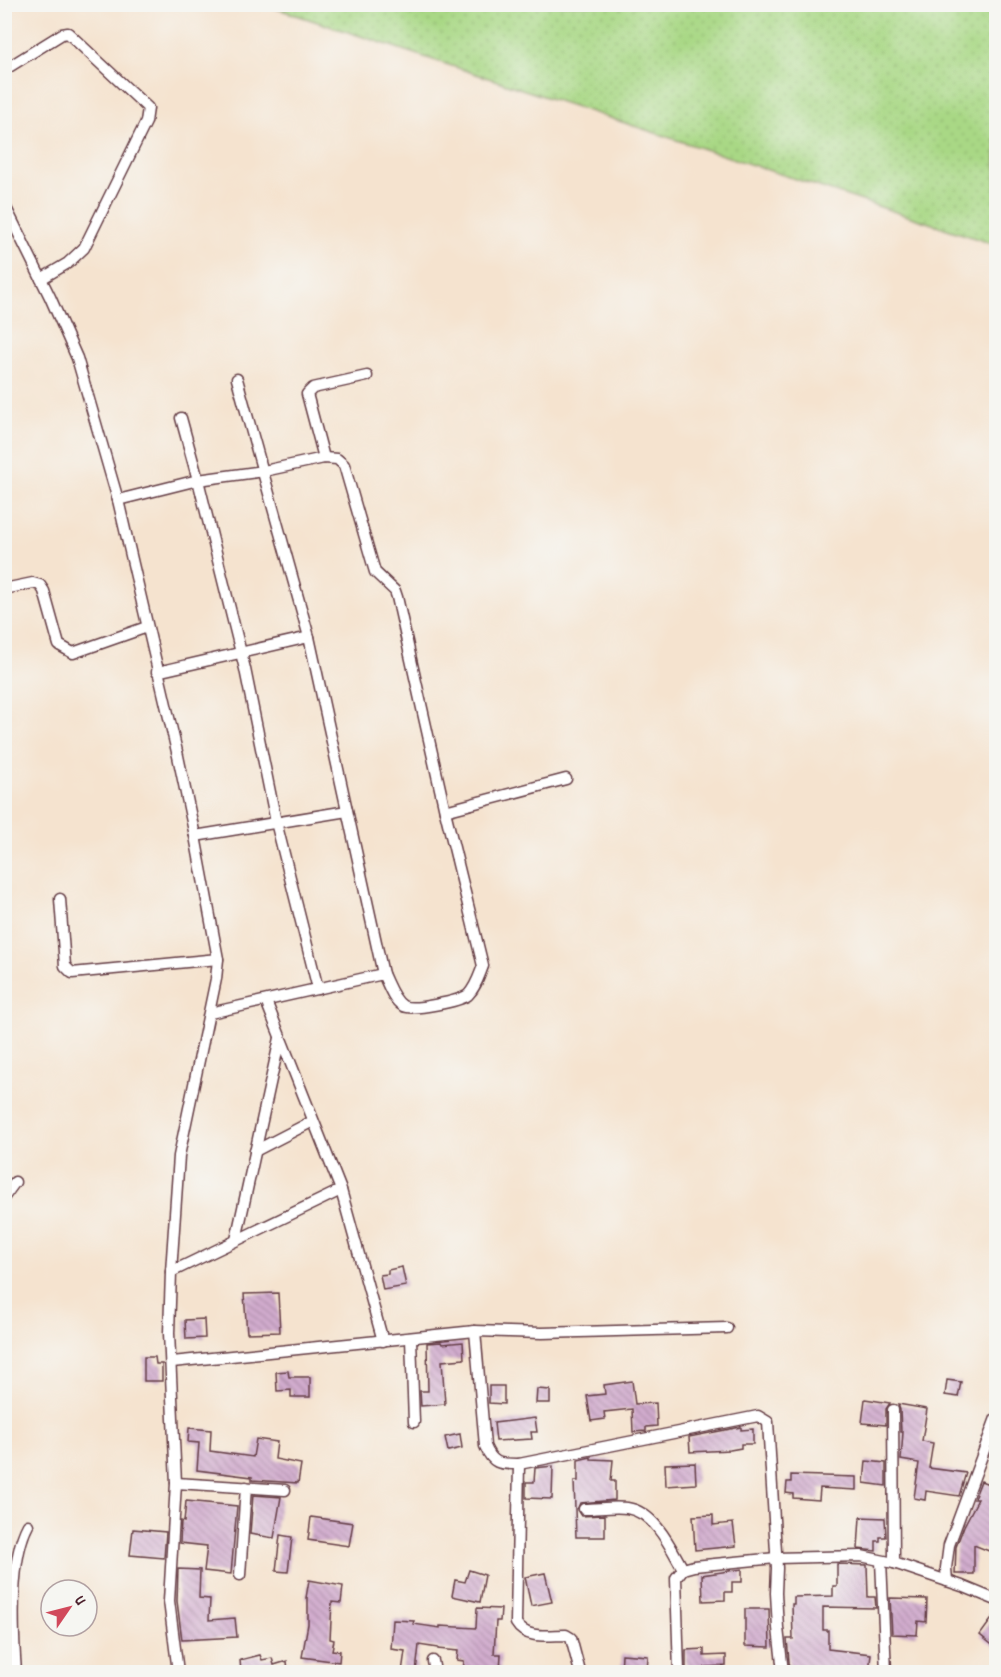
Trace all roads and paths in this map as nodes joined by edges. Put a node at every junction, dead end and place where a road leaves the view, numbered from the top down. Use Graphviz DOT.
graph roads {
  1 [pos="4,70"];
  2 [pos="4,204"];
  3 [pos="42,279"];
  4 [pos="367,376"];
  5 [pos="237,379"];
  6 [pos="181,418"];
  7 [pos="324,458"];
  8 [pos="264,471"];
  9 [pos="198,480"];
  10 [pos="118,500"];
  11 [pos="4,589"];
  12 [pos="147,627"];
  13 [pos="309,637"];
  14 [pos="241,653"];
  15 [pos="157,672"];
  16 [pos="566,779"];
  17 [pos="347,811"];
  18 [pos="445,811"];
  19 [pos="276,822"];
  20 [pos="195,836"];
  21 [pos="60,899"];
  22 [pos="218,959"];
  23 [pos="383,974"];
  24 [pos="318,989"];
  25 [pos="266,1001"];
  26 [pos="210,1013"];
  27 [pos="280,1037"];
  28 [pos="313,1121"];
  29 [pos="255,1151"];
  30 [pos="15,1182"];
  31 [pos="341,1190"];
  32 [pos="4,1197"];
  33 [pos="236,1239"];
  34 [pos="171,1272"];
  35 [pos="727,1328"];
  36 [pos="475,1331"];
  37 [pos="411,1339"];
  38 [pos="383,1341"];
  39 [pos="172,1362"];
  40 [pos="893,1410"];
  41 [pos="996,1418"];
  42 [pos="414,1422"];
  43 [pos="519,1464"];
  44 [pos="176,1483"];
  45 [pos="246,1487"];
  46 [pos="285,1490"];
  47 [pos="584,1509"];
  48 [pos="28,1525"];
  49 [pos="776,1558"];
  50 [pos="881,1561"];
  51 [pos="894,1563"];
  52 [pos="683,1569"];
  53 [pos="240,1575"];
  54 [pos="947,1581"];
  55 [pos="996,1600"];
  56 [pos="16,1672"];
  57 [pos="178,1672"];
  58 [pos="579,1672"];
  59 [pos="680,1672"];
  60 [pos="783,1672"];
  61 [pos="886,1672"];
  1 -- 3 [label="street"];
  2 -- 3 [label="street"];
  3 -- 10 [label="street"];
  4 -- 7 [label="street"];
  5 -- 8 [label="street"];
  6 -- 9 [label="street"];
  7 -- 8 [label="street"];
  7 -- 18 [label="street"];
  8 -- 9 [label="street"];
  8 -- 13 [label="street"];
  9 -- 10 [label="street"];
  9 -- 14 [label="street"];
  10 -- 12 [label="street"];
  11 -- 12 [label="street"];
  12 -- 15 [label="street"];
  13 -- 14 [label="street"];
  13 -- 17 [label="street"];
  14 -- 15 [label="street"];
  14 -- 19 [label="street"];
  15 -- 20 [label="street"];
  16 -- 18 [label="street"];
  17 -- 19 [label="street"];
  17 -- 23 [label="street"];
  18 -- 23 [label="street"];
  19 -- 20 [label="street"];
  19 -- 24 [label="street"];
  20 -- 22 [label="street"];
  21 -- 22 [label="street"];
  22 -- 26 [label="street"];
  23 -- 24 [label="street"];
  24 -- 25 [label="street"];
  25 -- 26 [label="street"];
  25 -- 27 [label="street"];
  26 -- 34 [label="street"];
  27 -- 28 [label="street"];
  27 -- 29 [label="street"];
  28 -- 29 [label="street"];
  28 -- 31 [label="street"];
  29 -- 33 [label="street"];
  30 -- 32 [label="street"];
  31 -- 33 [label="street"];
  31 -- 38 [label="street"];
  33 -- 34 [label="street"];
  34 -- 39 [label="street"];
  35 -- 36 [label="street"];
  36 -- 37 [label="street"];
  36 -- 43 [label="street"];
  37 -- 38 [label="street"];
  37 -- 42 [label="street"];
  38 -- 39 [label="street"];
  39 -- 44 [label="street"];
  40 -- 51 [label="street"];
  41 -- 54 [label="street"];
  43 -- 49 [label="street"];
  43 -- 58 [label="street"];
  44 -- 45 [label="street"];
  44 -- 57 [label="street"];
  45 -- 46 [label="street"];
  45 -- 53 [label="street"];
  47 -- 52 [label="street"];
  48 -- 56 [label="street"];
  49 -- 50 [label="street"];
  49 -- 52 [label="street"];
  49 -- 60 [label="street"];
  50 -- 51 [label="street"];
  50 -- 61 [label="street"];
  51 -- 54 [label="street"];
  52 -- 59 [label="street"];
  54 -- 55 [label="street"];
}
